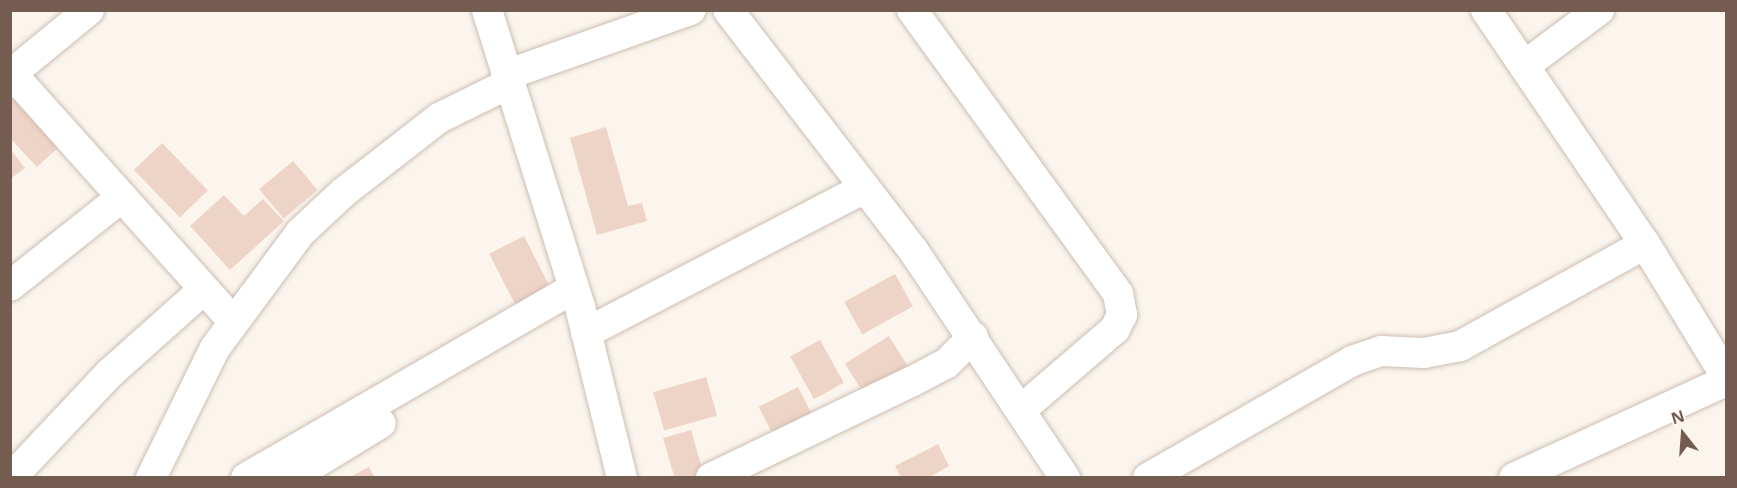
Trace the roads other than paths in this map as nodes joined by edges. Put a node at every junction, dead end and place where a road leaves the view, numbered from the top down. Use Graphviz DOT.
graph roads {
  1 [pos="89,10"];
  2 [pos="487,10"];
  3 [pos="728,10"];
  4 [pos="912,10"];
  5 [pos="1486,10"];
  6 [pos="1599,10"];
  7 [pos="690,11"];
  8 [pos="1524,66"];
  9 [pos="11,74"];
  10 [pos="507,79"];
  11 [pos="864,188"];
  12 [pos="122,196"];
  13 [pos="1645,244"];
  14 [pos="10,286"];
  15 [pos="204,289"];
  16 [pos="580,309"];
  17 [pos="233,321"];
  18 [pos="973,337"];
  19 [pos="1726,376"];
  20 [pos="1726,381"];
  21 [pos="1023,408"];
  22 [pos="270,474"];
  23 [pos="11,477"];
  24 [pos="151,477"];
  25 [pos="622,477"];
  26 [pos="711,477"];
  27 [pos="1065,477"];
  28 [pos="1148,477"];
  29 [pos="1514,477"];
  1 -- 9 [label="street"];
  2 -- 10 [label="street"];
  3 -- 11 [label="street"];
  4 -- 21 [label="street"];
  5 -- 8 [label="street"];
  6 -- 8 [label="street"];
  7 -- 10 [label="street"];
  8 -- 13 [label="street"];
  9 -- 12 [label="street"];
  10 -- 16 [label="street"];
  10 -- 17 [label="street"];
  11 -- 16 [label="street"];
  11 -- 18 [label="street"];
  12 -- 14 [label="street"];
  12 -- 15 [label="street"];
  13 -- 19 [label="street"];
  13 -- 28 [label="street"];
  15 -- 17 [label="street"];
  15 -- 23 [label="street"];
  16 -- 22 [label="street"];
  16 -- 25 [label="street"];
  17 -- 24 [label="street"];
  18 -- 21 [label="street"];
  18 -- 26 [label="street"];
  20 -- 29 [label="street"];
  21 -- 27 [label="street"];
}
